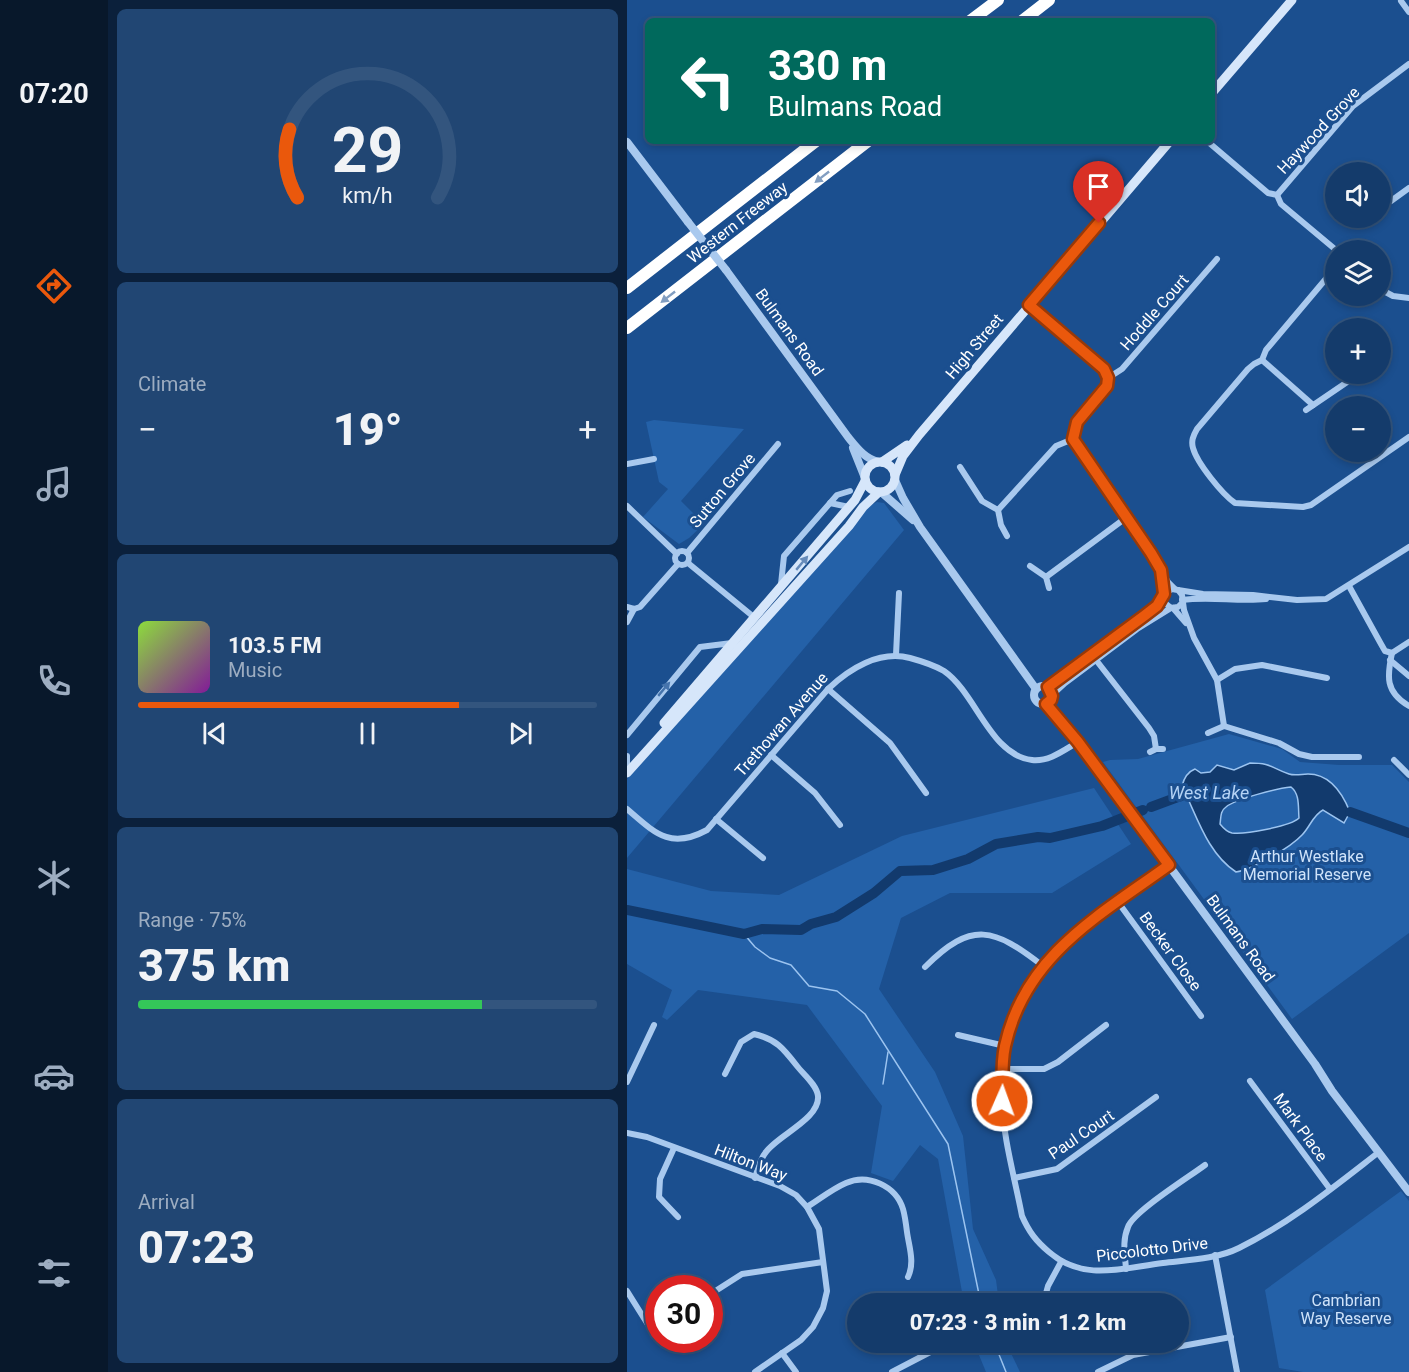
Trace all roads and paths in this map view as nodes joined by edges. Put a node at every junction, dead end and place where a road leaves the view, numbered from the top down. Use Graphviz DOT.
graph roads {
  1 [pos="997,0"];
  2 [pos="1049,0"];
  3 [pos="1292,0"];
  4 [pos="1401,1"];
  5 [pos="1409,12"];
  6 [pos="974,18"];
  7 [pos="1026,18"];
  8 [pos="1409,64"];
  9 [pos="1215,90"];
  10 [pos="627,142"];
  11 [pos="812,144"];
  12 [pos="864,144"];
  13 [pos="1167,144"];
  14 [pos="1210,144"];
  15 [pos="1409,188"];
  16 [pos="1277,195"];
  17 [pos="1391,201"];
  18 [pos="1325,241"];
  19 [pos="1217,259"];
  20 [pos="1325,280"];
  21 [pos="627,288"];
  22 [pos="1391,295"];
  23 [pos="1409,297"];
  24 [pos="1029,305"];
  25 [pos="627,328"];
  26 [pos="1263,360"];
  27 [pos="1108,378"];
  28 [pos="1344,384"];
  29 [pos="1313,405"];
  30 [pos="1306,410"];
  31 [pos="919,435"];
  32 [pos="848,437"];
  33 [pos="1409,437"];
  34 [pos="1073,439"];
  35 [pos="778,444"];
  36 [pos="654,459"];
  37 [pos="881,462"];
  38 [pos="627,464"];
  39 [pos="960,467"];
  40 [pos="895,478"];
  41 [pos="865,479"];
  42 [pos="850,491"];
  43 [pos="880,492"];
  44 [pos="830,502"];
  45 [pos="627,506"];
  46 [pos="849,507"];
  47 [pos="997,510"];
  48 [pos="1127,517"];
  49 [pos="920,527"];
  50 [pos="1007,536"];
  51 [pos="1409,547"];
  52 [pos="687,553"];
  53 [pos="677,554"];
  54 [pos="688,563"];
  55 [pos="678,564"];
  56 [pos="1030,566"];
  57 [pos="1161,570"];
  58 [pos="1046,577"];
  59 [pos="1349,586"];
  60 [pos="781,588"];
  61 [pos="1049,588"];
  62 [pos="1177,590"];
  63 [pos="899,593"];
  64 [pos="1164,595"];
  65 [pos="1279,598"];
  66 [pos="1182,601"];
  67 [pos="630,608"];
  68 [pos="1172,608"];
  69 [pos="755,618"];
  70 [pos="627,622"];
  71 [pos="1191,628"];
  72 [pos="1409,642"];
  73 [pos="733,643"];
  74 [pos="1392,653"];
  75 [pos="896,655"];
  76 [pos="1096,660"];
  77 [pos="1391,660"];
  78 [pos="1325,669"];
  79 [pos="1409,676"];
  80 [pos="1217,680"];
  81 [pos="1048,687"];
  82 [pos="828,689"];
  83 [pos="1036,689"];
  84 [pos="1052,696"];
  85 [pos="1046,704"];
  86 [pos="1409,706"];
  87 [pos="1224,726"];
  88 [pos="1208,733"];
  89 [pos="627,735"];
  90 [pos="1078,742"];
  91 [pos="1156,750"];
  92 [pos="771,755"];
  93 [pos="627,756"];
  94 [pos="1359,757"];
  95 [pos="1394,760"];
  96 [pos="627,766"];
  97 [pos="627,773"];
  98 [pos="1409,775"];
  99 [pos="926,793"];
  100 [pos="627,809"];
  101 [pos="716,819"];
  102 [pos="840,825"];
  103 [pos="763,858"];
  104 [pos="1169,865"];
  105 [pos="1118,902"];
  106 [pos="1043,966"];
  107 [pos="925,967"];
  108 [pos="1201,1016"];
  109 [pos="654,1025"];
  110 [pos="1106,1025"];
  111 [pos="959,1035"];
  112 [pos="1005,1046"];
  113 [pos="1003,1069"];
  114 [pos="725,1074"];
  115 [pos="1250,1081"];
  116 [pos="627,1082"];
  117 [pos="1156,1097"];
  118 [pos="627,1133"];
  119 [pos="674,1148"];
  120 [pos="1379,1152"];
  121 [pos="1205,1165"];
  122 [pos="755,1178"];
  123 [pos="1014,1178"];
  124 [pos="1330,1190"];
  125 [pos="1409,1192"];
  126 [pos="807,1207"];
  127 [pos="678,1217"];
  128 [pos="1215,1255"];
  129 [pos="823,1262"];
  130 [pos="1061,1262"];
  131 [pos="1126,1269"];
  132 [pos="908,1277"];
  133 [pos="723,1286"];
  134 [pos="627,1291"];
  135 [pos="1046,1293"];
  136 [pos="645,1320"];
  137 [pos="1231,1338"];
  138 [pos="781,1353"];
  139 [pos="928,1353"];
  140 [pos="755,1372"];
  141 [pos="796,1372"];
  142 [pos="892,1372"];
  143 [pos="1098,1372"];
  144 [pos="1237,1372"];
  1 -- 6 [label="highway"];
  2 -- 7 [label="highway"];
  3 -- 9 [label="main road"];
  4 -- 5 [label="street"];
  8 -- 16 [label="street, Haywood Grove"];
  10 -- 32 [label="street, Bulmans Road, bridge"];
  11 -- 21 [label="highway, Western Freeway"];
  12 -- 25 [label="highway, Western Freeway, one-way"];
  13 -- 24 [label="main road, High Street"];
  14 -- 16 [label="street"];
  15 -- 17 [label="street"];
  16 -- 18 [label="street"];
  19 -- 27 [label="street, Hoddle Court"];
  20 -- 26 [label="street"];
  22 -- 23 [label="street"];
  24 -- 27 [label="street"];
  24 -- 31 [label="main road, High Street"];
  26 -- 29 [label="street"];
  26 -- 33 [label="street"];
  27 -- 34 [label="street, Hoddle Court"];
  28 -- 29 [label="street"];
  29 -- 30 [label="street"];
  31 -- 37 [label="main road, High Street"];
  31 -- 40 [label="main road, High Street"];
  32 -- 37 [label="street, Bulmans Road"];
  32 -- 41 [label="street, Bulmans Road"];
  34 -- 47 [label="street"];
  34 -- 48 [label="street"];
  35 -- 52 [label="street, Sutton Grove"];
  36 -- 38 [label="street"];
  37 -- 40 [label="main road"];
  37 -- 41 [label="main road"];
  39 -- 47 [label="street"];
  40 -- 43 [label="main road"];
  40 -- 49 [label="street"];
  41 -- 43 [label="main road"];
  41 -- 46 [label="main road"];
  42 -- 44 [label="street"];
  43 -- 49 [label="street"];
  43 -- 97 [label="main road"];
  44 -- 46 [label="street"];
  44 -- 60 [label="street"];
  45 -- 53 [label="street"];
  60 -- 46 [label="main road, one-way"];
  47 -- 50 [label="street"];
  48 -- 57 [label="street"];
  48 -- 58 [label="street"];
  49 -- 83 [label="street"];
  51 -- 59 [label="street"];
  52 -- 53 [label="street"];
  52 -- 54 [label="street"];
  53 -- 55 [label="street"];
  54 -- 55 [label="street"];
  54 -- 69 [label="street"];
  55 -- 67 [label="street"];
  56 -- 58 [label="street"];
  57 -- 62 [label="street"];
  57 -- 64 [label="street"];
  58 -- 61 [label="street"];
  59 -- 65 [label="street"];
  59 -- 74 [label="street"];
  60 -- 69 [label="main road"];
  62 -- 64 [label="street"];
  62 -- 65 [label="street"];
  62 -- 66 [label="street"];
  63 -- 75 [label="street"];
  64 -- 68 [label="street"];
  64 -- 81 [label="street"];
  65 -- 66 [label="street"];
  66 -- 68 [label="street"];
  66 -- 71 [label="street"];
  67 -- 70 [label="street"];
  68 -- 71 [label="street"];
  68 -- 76 [label="street"];
  69 -- 73 [label="main road"];
  71 -- 80 [label="street"];
  72 -- 74 [label="street"];
  89 -- 73 [label="street, one-way"];
  73 -- 96 [label="main road"];
  74 -- 77 [label="street"];
  75 -- 82 [label="street, Trethowan Avenue"];
  75 -- 90 [label="street"];
  76 -- 84 [label="street"];
  76 -- 91 [label="street"];
  77 -- 79 [label="street"];
  77 -- 86 [label="street"];
  78 -- 80 [label="street"];
  80 -- 87 [label="street"];
  81 -- 83 [label="street"];
  81 -- 84 [label="street"];
  82 -- 92 [label="street, Trethowan Avenue"];
  82 -- 99 [label="street"];
  83 -- 85 [label="street"];
  84 -- 85 [label="street"];
  85 -- 90 [label="street, Bulmans Road"];
  87 -- 88 [label="street"];
  87 -- 94 [label="street"];
  90 -- 104 [label="street, Bulmans Road"];
  92 -- 101 [label="street, Trethowan Avenue"];
  92 -- 102 [label="street"];
  93 -- 96 [label="street"];
  95 -- 98 [label="street"];
  100 -- 101 [label="street, Trethowan Avenue"];
  101 -- 103 [label="street"];
  104 -- 105 [label="street, Piccolotto Drive"];
  104 -- 120 [label="street, Bulmans Road"];
  105 -- 106 [label="street, Piccolotto Drive"];
  105 -- 108 [label="street, Becker Close"];
  106 -- 107 [label="street"];
  106 -- 112 [label="street, Piccolotto Drive"];
  109 -- 116 [label="street"];
  110 -- 113 [label="street"];
  111 -- 112 [label="street"];
  112 -- 113 [label="street, Piccolotto Drive"];
  113 -- 123 [label="street, Piccolotto Drive"];
  114 -- 122 [label="street"];
  115 -- 124 [label="street, Mark Place"];
  117 -- 123 [label="street, Paul Court"];
  118 -- 119 [label="street, Hilton Way"];
  119 -- 122 [label="street, Hilton Way"];
  119 -- 127 [label="street"];
  120 -- 124 [label="street, Piccolotto Drive"];
  120 -- 125 [label="street, Bulmans Road"];
  121 -- 131 [label="street"];
  122 -- 126 [label="street, Hilton Way"];
  123 -- 130 [label="street, Piccolotto Drive"];
  124 -- 128 [label="street, Piccolotto Drive"];
  126 -- 129 [label="street, Hilton Way"];
  126 -- 132 [label="street"];
  128 -- 131 [label="street, Piccolotto Drive"];
  128 -- 137 [label="street"];
  129 -- 133 [label="street"];
  129 -- 138 [label="street, Hilton Way"];
  130 -- 131 [label="street, Piccolotto Drive"];
  130 -- 135 [label="street"];
  134 -- 136 [label="street"];
  137 -- 143 [label="street"];
  137 -- 144 [label="street"];
  138 -- 140 [label="street, Hilton Way"];
  138 -- 141 [label="street"];
  139 -- 142 [label="street"];
}
